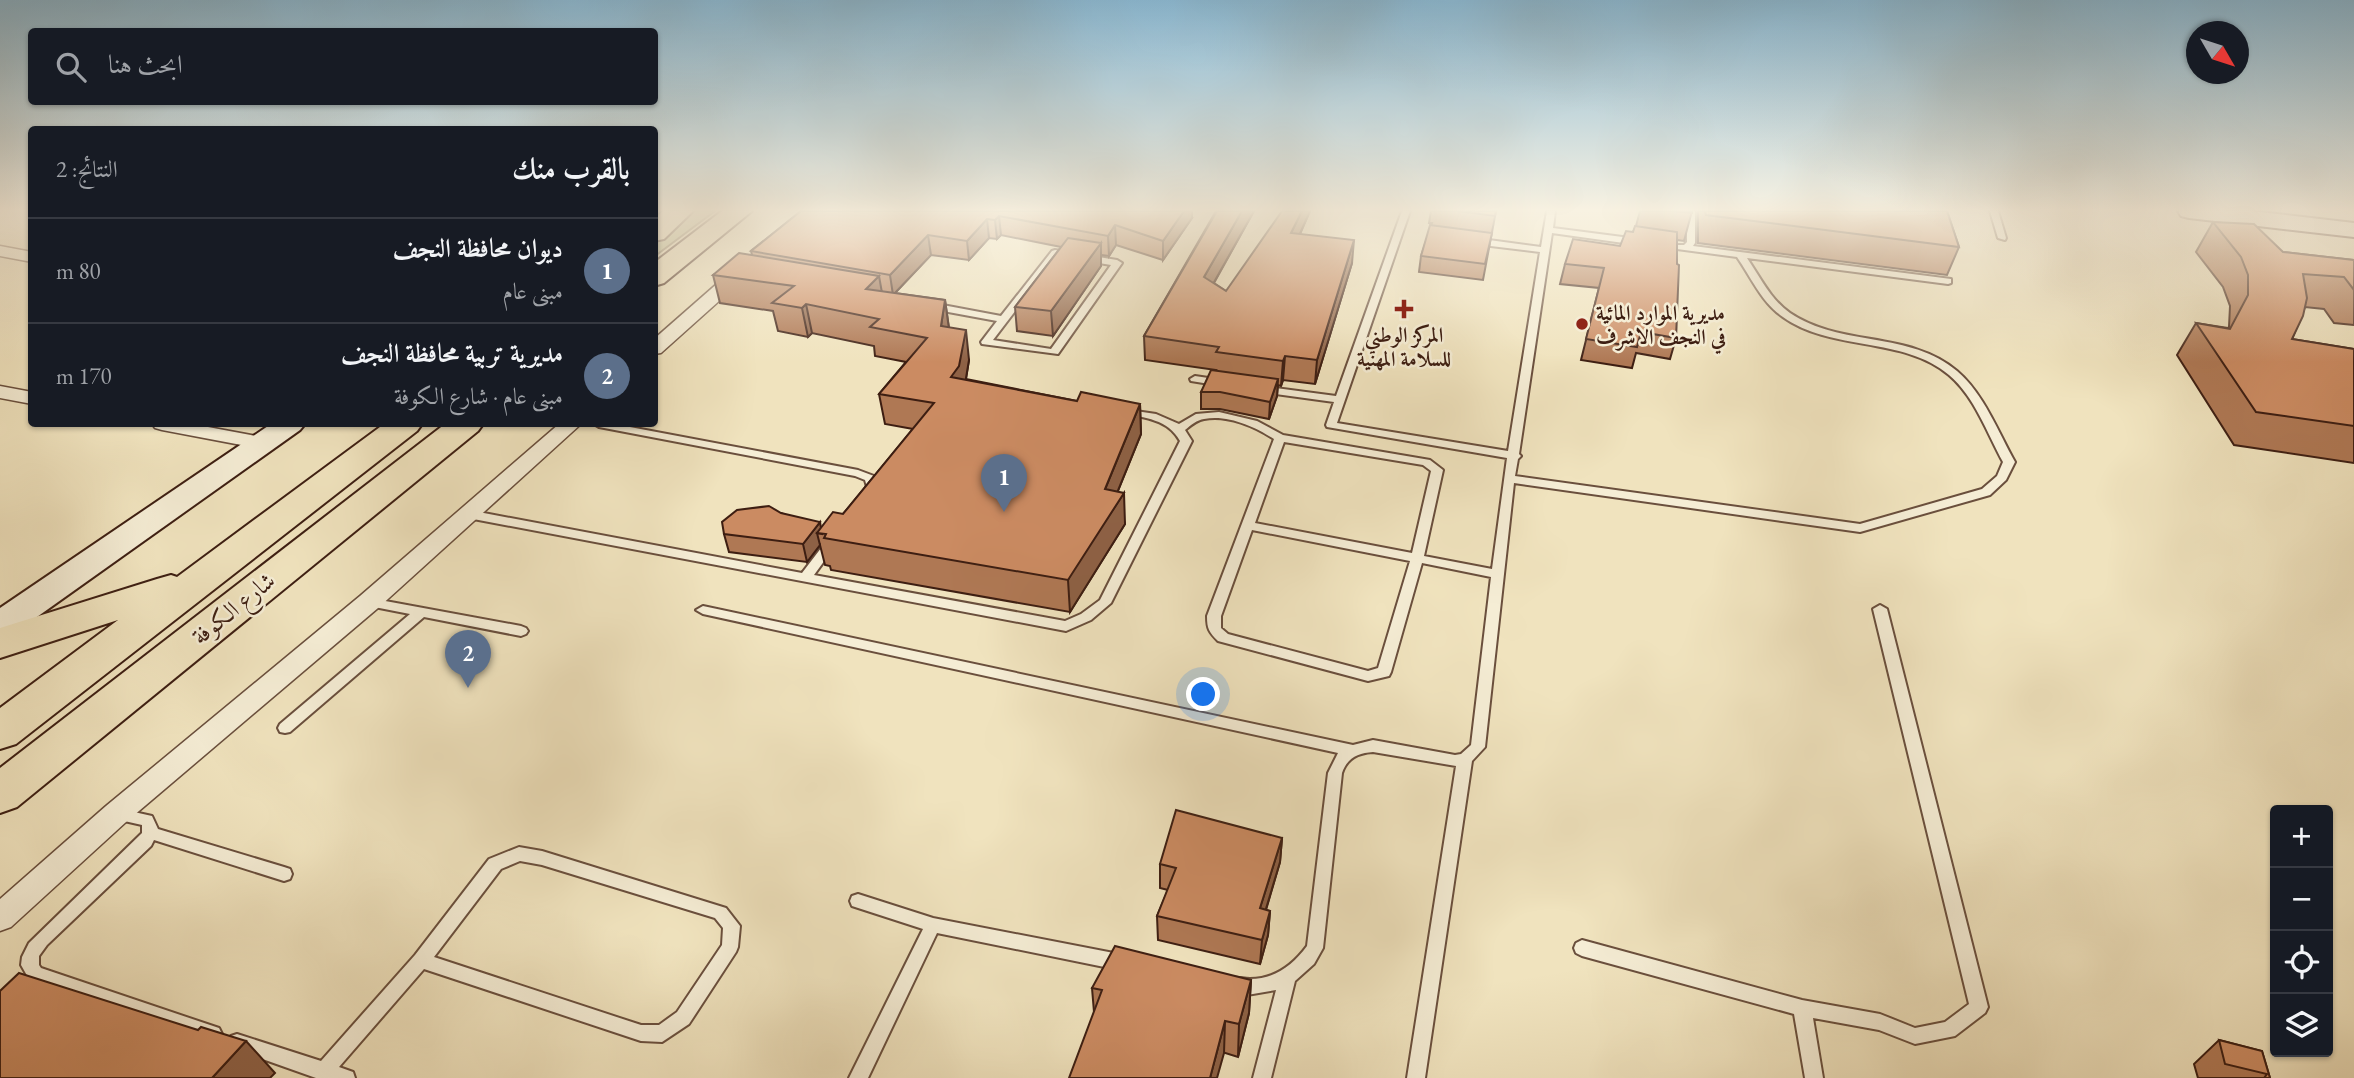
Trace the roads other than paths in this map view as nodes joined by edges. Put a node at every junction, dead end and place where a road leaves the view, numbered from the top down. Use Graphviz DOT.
graph roads {
  1 [pos="674,261"];
  2 [pos="756,261"];
  3 [pos="1048,261"];
  4 [pos="1111,261"];
  5 [pos="1388,261"];
  6 [pos="1544,261"];
  7 [pos="1745,261"];
  8 [pos="1785,261"];
  9 [pos="658,274"];
  10 [pos="1948,281"];
  11 [pos="924,305"];
  12 [pos="1004,318"];
  13 [pos="658,346"];
  14 [pos="1195,379"];
  15 [pos="1234,385"];
  16 [pos="1248,387"];
  17 [pos="0,392"];
  18 [pos="28,397"];
  19 [pos="1340,400"];
  20 [pos="1112,409"];
  21 [pos="178,427"];
  22 [pos="285,427"];
  23 [pos="401,427"];
  24 [pos="462,427"];
  25 [pos="568,427"];
  26 [pos="615,427"];
  27 [pos="1180,428"];
  28 [pos="1280,438"];
  29 [pos="262,443"];
  30 [pos="1515,456"];
  31 [pos="1509,479"];
  32 [pos="858,507"];
  33 [pos="468,514"];
  34 [pos="1250,526"];
  35 [pos="843,527"];
  36 [pos="1417,558"];
  37 [pos="1497,573"];
  38 [pos="806,578"];
  39 [pos="197,581"];
  40 [pos="369,603"];
  41 [pos="1880,609"];
  42 [pos="703,610"];
  43 [pos="420,613"];
  44 [pos="3,624"];
  45 [pos="521,631"];
  46 [pos="285,728"];
  47 [pos="0,732"];
  48 [pos="1352,750"];
  49 [pos="1465,758"];
  50 [pos="0,794"];
  51 [pos="116,814"];
  52 [pos="151,833"];
  53 [pos="284,874"];
  54 [pos="858,901"];
  55 [pos="0,918"];
  56 [pos="933,925"];
  57 [pos="1582,948"];
  58 [pos="421,960"];
  59 [pos="1146,968"];
  60 [pos="1287,979"];
  61 [pos="1213,981"];
  62 [pos="1802,1007"];
  63 [pos="323,1072"];
  64 [pos="346,1078"];
  65 [pos="858,1078"];
  66 [pos="1262,1078"];
  67 [pos="1416,1078"];
  68 [pos="1814,1078"];
  1 -- 9 [label="highway"];
  2 -- 13 [label="street"];
  3 -- 12 [label="lane"];
  4 -- 12 [label="lane"];
  5 -- 19 [label="lane"];
  6 -- 30 [label="lane"];
  7 -- 31 [label="lane"];
  8 -- 10 [label="lane"];
  11 -- 12 [label="lane"];
  14 -- 15 [label="lane"];
  16 -- 19 [label="lane"];
  17 -- 18 [label="street"];
  19 -- 30 [label="lane"];
  20 -- 27 [label="lane"];
  21 -- 29 [label="street"];
  22 -- 29 [label="street"];
  23 -- 39 [label="highway, شارع الكوفة"];
  24 -- 50 [label="highway, شارع الكوفة"];
  25 -- 33 [label="street"];
  26 -- 32 [label="lane"];
  27 -- 28 [label="lane"];
  27 -- 38 [label="lane"];
  28 -- 34 [label="lane"];
  28 -- 36 [label="lane"];
  29 -- 44 [label="street"];
  30 -- 31 [label="lane"];
  31 -- 37 [label="lane"];
  33 -- 38 [label="lane"];
  33 -- 40 [label="street"];
  34 -- 36 [label="lane"];
  34 -- 36 [label="lane"];
  35 -- 38 [label="lane"];
  36 -- 37 [label="lane"];
  37 -- 49 [label="lane"];
  39 -- 44 [label="highway"];
  39 -- 47 [label="highway, شارع الكوفة"];
  40 -- 43 [label="lane"];
  40 -- 51 [label="street"];
  41 -- 62 [label="lane"];
  42 -- 48 [label="lane"];
  43 -- 45 [label="lane"];
  43 -- 46 [label="lane"];
  48 -- 49 [label="lane"];
  48 -- 60 [label="lane"];
  49 -- 67 [label="lane"];
  51 -- 52 [label="lane"];
  51 -- 55 [label="street"];
  52 -- 53 [label="lane"];
  52 -- 63 [label="lane"];
  54 -- 56 [label="lane"];
  56 -- 59 [label="lane"];
  56 -- 65 [label="lane"];
  57 -- 62 [label="lane"];
  58 -- 58 [label="lane"];
  58 -- 63 [label="lane"];
  60 -- 61 [label="lane"];
  60 -- 66 [label="lane"];
  62 -- 68 [label="lane"];
  63 -- 64 [label="lane"];
}
